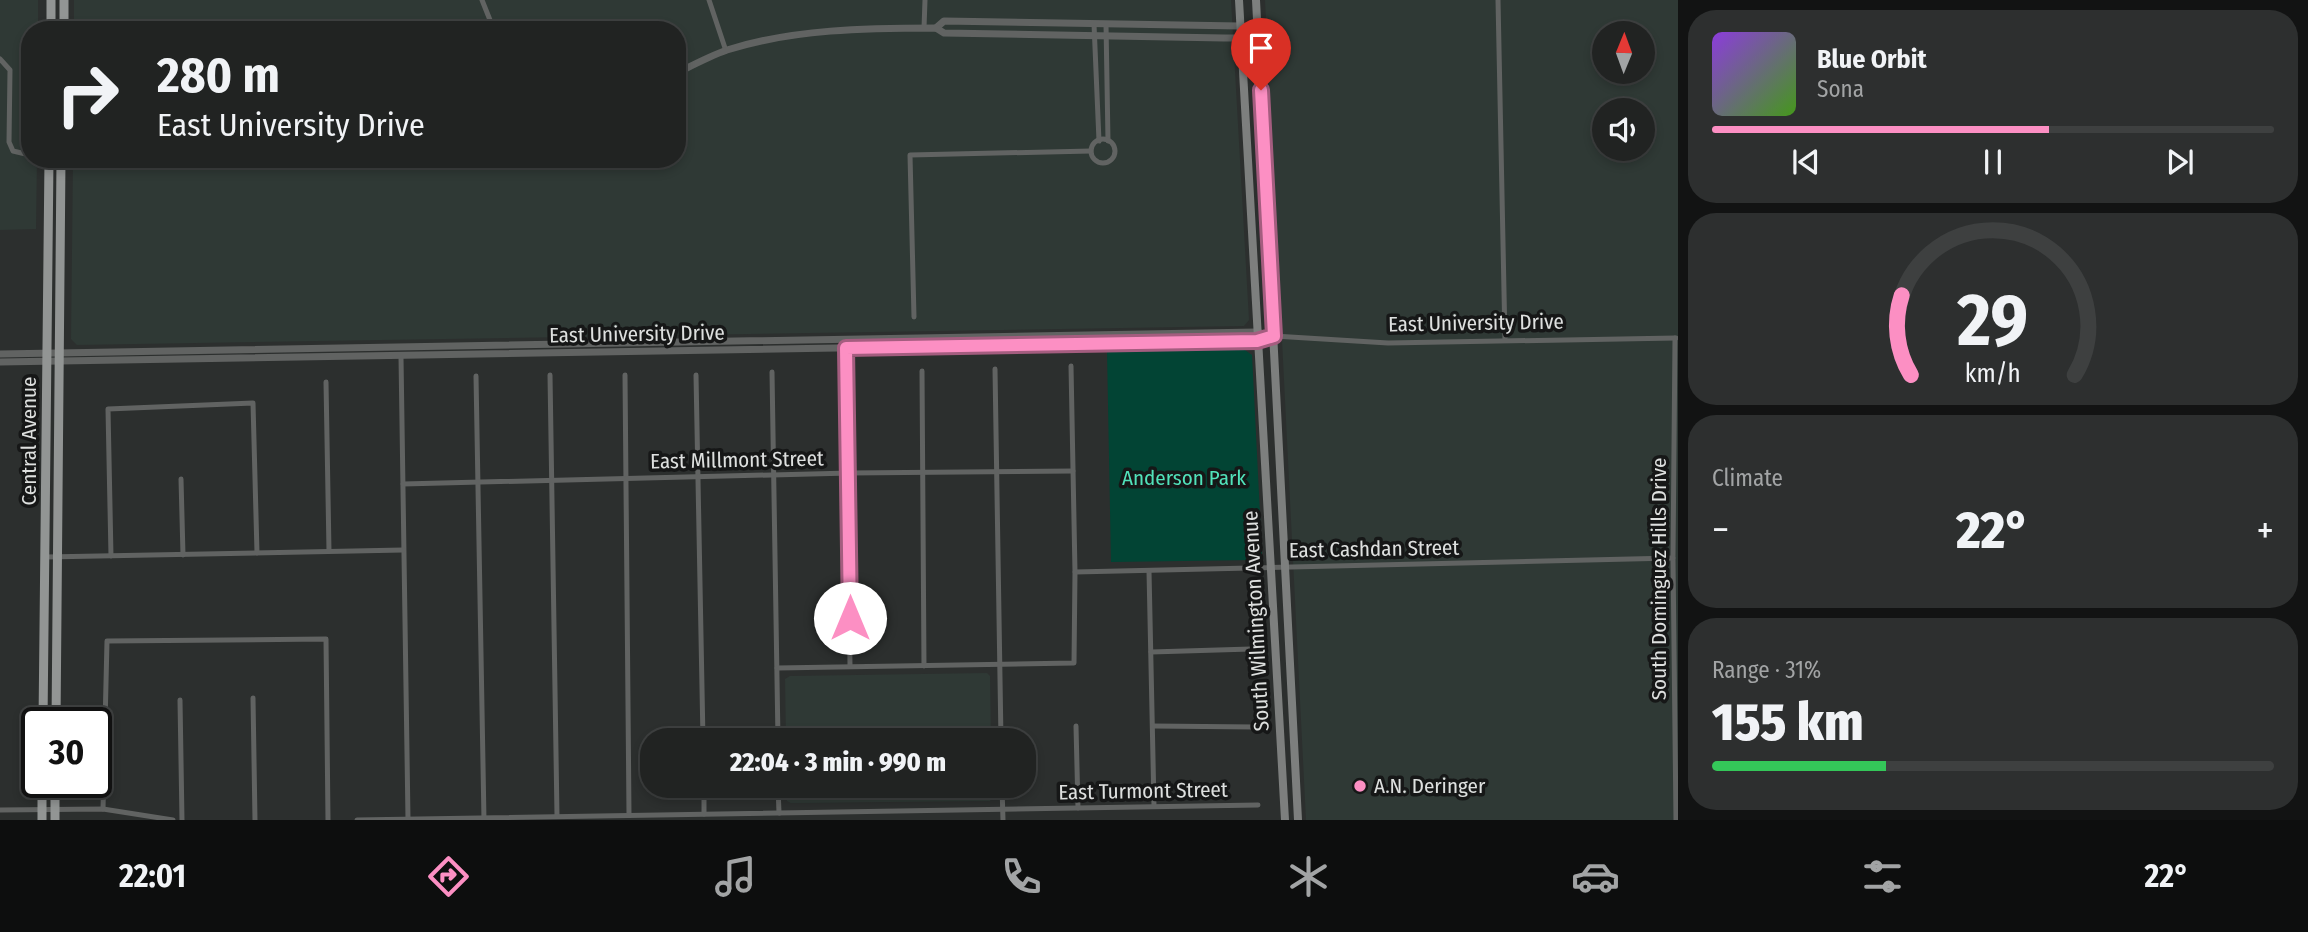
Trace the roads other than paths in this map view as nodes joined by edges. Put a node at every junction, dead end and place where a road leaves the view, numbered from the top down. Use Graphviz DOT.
graph roads {
  1 [pos="482,0"];
  2 [pos="709,0"];
  3 [pos="925,0"];
  4 [pos="1239,0"];
  5 [pos="1256,0"];
  6 [pos="1498,0"];
  7 [pos="51,3"];
  8 [pos="64,3"];
  9 [pos="51,21"];
  10 [pos="64,21"];
  11 [pos="490,21"];
  12 [pos="1094,24"];
  13 [pos="1106,24"];
  14 [pos="1240,26"];
  15 [pos="924,28"];
  16 [pos="936,28"];
  17 [pos="1257,32"];
  18 [pos="1095,36"];
  19 [pos="1107,36"];
  20 [pos="1241,38"];
  21 [pos="726,51"];
  22 [pos="0,59"];
  23 [pos="686,69"];
  24 [pos="1099,141"];
  25 [pos="1108,141"];
  26 [pos="1091,151"];
  27 [pos="21,153"];
  28 [pos="50,168"];
  29 [pos="61,168"];
  30 [pos="49,238"];
  31 [pos="61,238"];
  32 [pos="914,317"];
  33 [pos="1274,336"];
  34 [pos="1257,337"];
  35 [pos="1676,338"];
  36 [pos="1505,340"];
  37 [pos="846,344"];
  38 [pos="400,347"];
  39 [pos="0,354"];
  40 [pos="48,357"];
  41 [pos="60,357"];
  42 [pos="401,357"];
  43 [pos="0,362"];
  44 [pos="1071,366"];
  45 [pos="995,369"];
  46 [pos="922,371"];
  47 [pos="772,372"];
  48 [pos="625,375"];
  49 [pos="696,375"];
  50 [pos="476,376"];
  51 [pos="550,376"];
  52 [pos="326,382"];
  53 [pos="1073,471"];
  54 [pos="998,472"];
  55 [pos="850,473"];
  56 [pos="922,473"];
  57 [pos="774,475"];
  58 [pos="700,476"];
  59 [pos="626,478"];
  60 [pos="181,479"];
  61 [pos="550,479"];
  62 [pos="478,482"];
  63 [pos="403,484"];
  64 [pos="402,550"];
  65 [pos="329,551"];
  66 [pos="257,553"];
  67 [pos="183,555"];
  68 [pos="111,556"];
  69 [pos="46,557"];
  70 [pos="58,557"];
  71 [pos="1673,558"];
  72 [pos="1269,568"];
  73 [pos="1284,568"];
  74 [pos="1149,571"];
  75 [pos="1075,572"];
  76 [pos="1251,649"];
  77 [pos="1151,652"];
  78 [pos="999,664"];
  79 [pos="850,665"];
  80 [pos="924,666"];
  81 [pos="777,668"];
  82 [pos="253,698"];
  83 [pos="180,700"];
  84 [pos="43,707"];
  85 [pos="56,707"];
  86 [pos="1076,726"];
  87 [pos="1153,726"];
  88 [pos="1255,727"];
  89 [pos="704,728"];
  90 [pos="778,728"];
  91 [pos="1001,728"];
  92 [pos="42,798"];
  93 [pos="55,798"];
  94 [pos="704,798"];
  95 [pos="778,798"];
  96 [pos="1002,798"];
  97 [pos="1154,806"];
  98 [pos="1258,806"];
  99 [pos="1078,808"];
  100 [pos="42,809"];
  101 [pos="55,809"];
  102 [pos="103,809"];
  103 [pos="1002,809"];
  104 [pos="0,810"];
  105 [pos="779,813"];
  106 [pos="629,814"];
  107 [pos="704,814"];
  108 [pos="557,816"];
  109 [pos="408,819"];
  110 [pos="484,819"];
  111 [pos="42,820"];
  112 [pos="55,820"];
  113 [pos="173,820"];
  114 [pos="182,820"];
  115 [pos="255,820"];
  116 [pos="328,820"];
  117 [pos="357,820"];
  118 [pos="1003,820"];
  119 [pos="1285,820"];
  120 [pos="1298,820"];
  121 [pos="1676,820"];
  1 -- 11 [label="street"];
  2 -- 21 [label="street"];
  3 -- 15 [label="street"];
  4 -- 14 [label="main road, South Wilmington Avenue"];
  5 -- 17 [label="main road, South Wilmington Avenue"];
  6 -- 36 [label="street"];
  7 -- 8 [label="main road"];
  7 -- 9 [label="main road"];
  8 -- 10 [label="main road"];
  12 -- 13 [label="street"];
  12 -- 16 [label="street"];
  12 -- 18 [label="street"];
  13 -- 14 [label="street"];
  13 -- 19 [label="street"];
  14 -- 17 [label="street"];
  14 -- 20 [label="main road, South Wilmington Avenue"];
  15 -- 16 [label="street"];
  15 -- 21 [label="street"];
  16 -- 18 [label="street"];
  17 -- 20 [label="street"];
  17 -- 33 [label="main road, South Wilmington Avenue"];
  18 -- 19 [label="street"];
  18 -- 24 [label="street"];
  19 -- 20 [label="street"];
  19 -- 25 [label="street"];
  20 -- 34 [label="main road, South Wilmington Avenue"];
  21 -- 23 [label="street"];
  22 -- 27 [label="street"];
  24 -- 25 [label="street"];
  24 -- 26 [label="street"];
  25 -- 26 [label="street"];
  26 -- 32 [label="street"];
  28 -- 30 [label="main road, Central Avenue"];
  29 -- 31 [label="main road, Central Avenue"];
  30 -- 31 [label="main road"];
  30 -- 40 [label="main road, Central Avenue"];
  31 -- 41 [label="main road, Central Avenue"];
  33 -- 34 [label="street, East University Drive"];
  33 -- 36 [label="street, East University Drive"];
  33 -- 73 [label="main road, South Wilmington Avenue"];
  34 -- 37 [label="street, East University Drive"];
  34 -- 72 [label="main road, South Wilmington Avenue"];
  35 -- 36 [label="street, East University Drive"];
  35 -- 71 [label="street, South Dominguez Hills Drive"];
  37 -- 38 [label="street, East University Drive"];
  37 -- 42 [label="street, East University Drive"];
  37 -- 55 [label="street"];
  38 -- 41 [label="street, East University Drive"];
  38 -- 42 [label="street"];
  39 -- 40 [label="street, East University Drive"];
  40 -- 41 [label="street, East University Drive"];
  40 -- 43 [label="street, East University Drive"];
  40 -- 69 [label="main road, Central Avenue"];
  41 -- 42 [label="street, East University Drive"];
  41 -- 70 [label="main road, Central Avenue"];
  42 -- 63 [label="street"];
  44 -- 53 [label="street"];
  45 -- 54 [label="street"];
  46 -- 56 [label="street"];
  47 -- 57 [label="street"];
  48 -- 59 [label="street"];
  49 -- 58 [label="street"];
  50 -- 62 [label="street"];
  51 -- 61 [label="street"];
  52 -- 65 [label="street"];
  53 -- 54 [label="street, East Millmont Street"];
  53 -- 75 [label="street"];
  54 -- 56 [label="street, East Millmont Street"];
  54 -- 78 [label="street"];
  55 -- 56 [label="street, East Millmont Street"];
  55 -- 57 [label="street, East Millmont Street"];
  55 -- 79 [label="street"];
  56 -- 80 [label="street"];
  57 -- 58 [label="street, East Millmont Street"];
  57 -- 81 [label="street"];
  58 -- 59 [label="street, East Millmont Street"];
  58 -- 89 [label="street"];
  59 -- 61 [label="street, East Millmont Street"];
  59 -- 106 [label="street"];
  60 -- 67 [label="street"];
  61 -- 62 [label="street, East Millmont Street"];
  61 -- 108 [label="street"];
  62 -- 63 [label="street, East Millmont Street"];
  62 -- 110 [label="street"];
  63 -- 64 [label="street"];
  64 -- 65 [label="street"];
  64 -- 109 [label="street"];
  65 -- 66 [label="street"];
  66 -- 67 [label="street"];
  66 -- 68 [label="street"];
  67 -- 68 [label="street"];
  68 -- 70 [label="street"];
  69 -- 70 [label="street"];
  69 -- 84 [label="main road, Central Avenue"];
  70 -- 85 [label="main road, Central Avenue"];
  71 -- 73 [label="street, East Cashdan Street"];
  71 -- 121 [label="street, South Dominguez Hills Drive"];
  72 -- 73 [label="street, East Cashdan Street"];
  72 -- 74 [label="street, East Cashdan Street"];
  72 -- 119 [label="main road, South Wilmington Avenue"];
  73 -- 120 [label="main road, South Wilmington Avenue"];
  74 -- 75 [label="street, East Cashdan Street"];
  74 -- 77 [label="street"];
  75 -- 78 [label="street"];
  76 -- 77 [label="street"];
  77 -- 87 [label="street"];
  78 -- 80 [label="street"];
  78 -- 91 [label="street"];
  79 -- 80 [label="street"];
  79 -- 81 [label="street"];
  81 -- 90 [label="street"];
  82 -- 115 [label="street"];
  83 -- 114 [label="street"];
  86 -- 99 [label="street"];
  87 -- 88 [label="street"];
  87 -- 97 [label="street"];
  92 -- 100 [label="main road"];
  93 -- 101 [label="main road"];
  94 -- 107 [label="street"];
  95 -- 105 [label="street"];
  96 -- 103 [label="street"];
  97 -- 98 [label="street, East Turmont Street"];
  97 -- 99 [label="street, East Turmont Street"];
  99 -- 103 [label="street, East Turmont Street"];
  100 -- 101 [label="street"];
  100 -- 104 [label="street"];
  100 -- 111 [label="main road"];
  101 -- 102 [label="street"];
  101 -- 112 [label="main road"];
  102 -- 113 [label="street"];
  102 -- 116 [label="street"];
  103 -- 105 [label="street, East Turmont Street"];
  103 -- 118 [label="street"];
  105 -- 107 [label="street, East Turmont Street"];
  106 -- 107 [label="street, East Turmont Street"];
  106 -- 108 [label="street, East Turmont Street"];
  108 -- 110 [label="street, East Turmont Street"];
  109 -- 110 [label="street, East Turmont Street"];
  109 -- 117 [label="street, East Turmont Street"];
}
